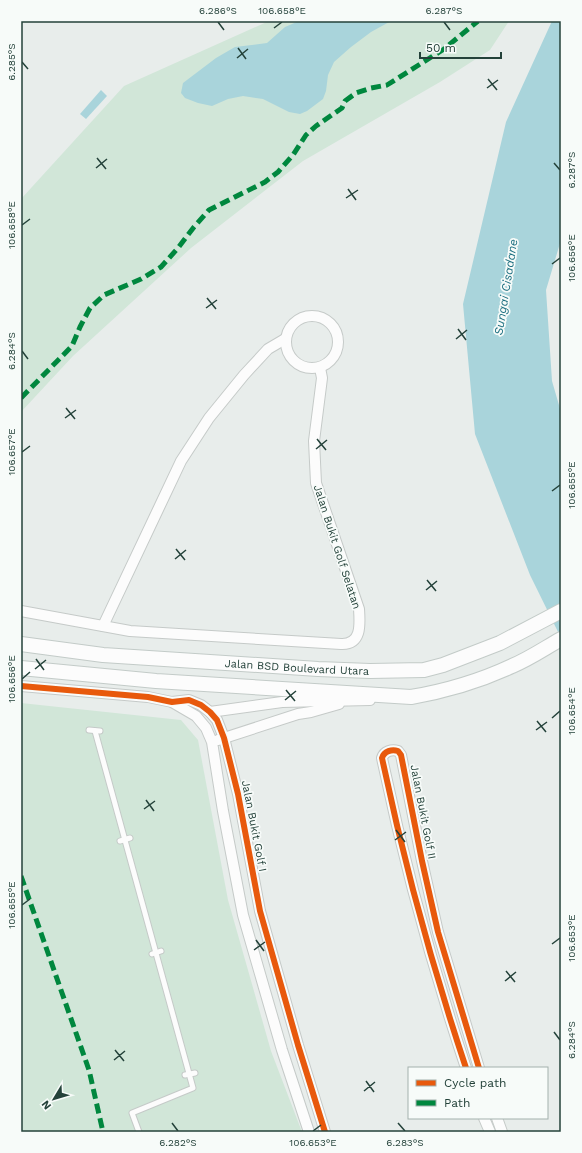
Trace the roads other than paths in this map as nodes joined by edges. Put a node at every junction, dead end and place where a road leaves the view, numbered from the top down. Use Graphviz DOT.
graph roads {
  1 [pos="285,339"];
  2 [pos="320,368"];
  3 [pos="21,611"];
  4 [pos="561,611"];
  5 [pos="103,626"];
  6 [pos="561,639"];
  7 [pos="21,644"];
  8 [pos="21,668"];
  9 [pos="21,686"];
  10 [pos="412,697"];
  11 [pos="346,701"];
  12 [pos="172,702"];
  13 [pos="210,712"];
  14 [pos="95,730"];
  15 [pos="224,738"];
  16 [pos="212,742"];
  17 [pos="466,1067"];
  18 [pos="479,1067"];
  19 [pos="484,1119"];
  20 [pos="497,1119"];
  21 [pos="139,1132"];
  22 [pos="309,1132"];
  23 [pos="325,1132"];
  24 [pos="490,1132"];
  25 [pos="502,1132"];
  1 -- 2 [label="street"];
  1 -- 2 [label="street"];
  1 -- 5 [label="street"];
  2 -- 5 [label="street, Jalan Bukit Golf Selatan"];
  3 -- 5 [label="street, Jalan Bukit Golf Selatan"];
  4 -- 7 [label="main road, Jalan BSD Boulevard Utara"];
  6 -- 10 [label="main road, Jalan BSD Boulevard Utara"];
  8 -- 10 [label="main road, Jalan BSD Boulevard Utara"];
  9 -- 12 [label="street, Jalan Bukit Golf I"];
  10 -- 11 [label="street"];
  11 -- 13 [label="street"];
  11 -- 15 [label="street"];
  12 -- 13 [label="street, Jalan Bukit Golf I"];
  12 -- 16 [label="street, Jalan Bukit Golf I"];
  13 -- 15 [label="street, Jalan Bukit Golf I"];
  14 -- 21 [label="lane"];
  15 -- 16 [label="street"];
  15 -- 23 [label="street, Jalan Bukit Golf I"];
  16 -- 22 [label="street, Jalan Bukit Golf I"];
  17 -- 18 [label="street, Jalan Bukit Golf II"];
  19 -- 24 [label="street"];
  20 -- 25 [label="street"];
}
